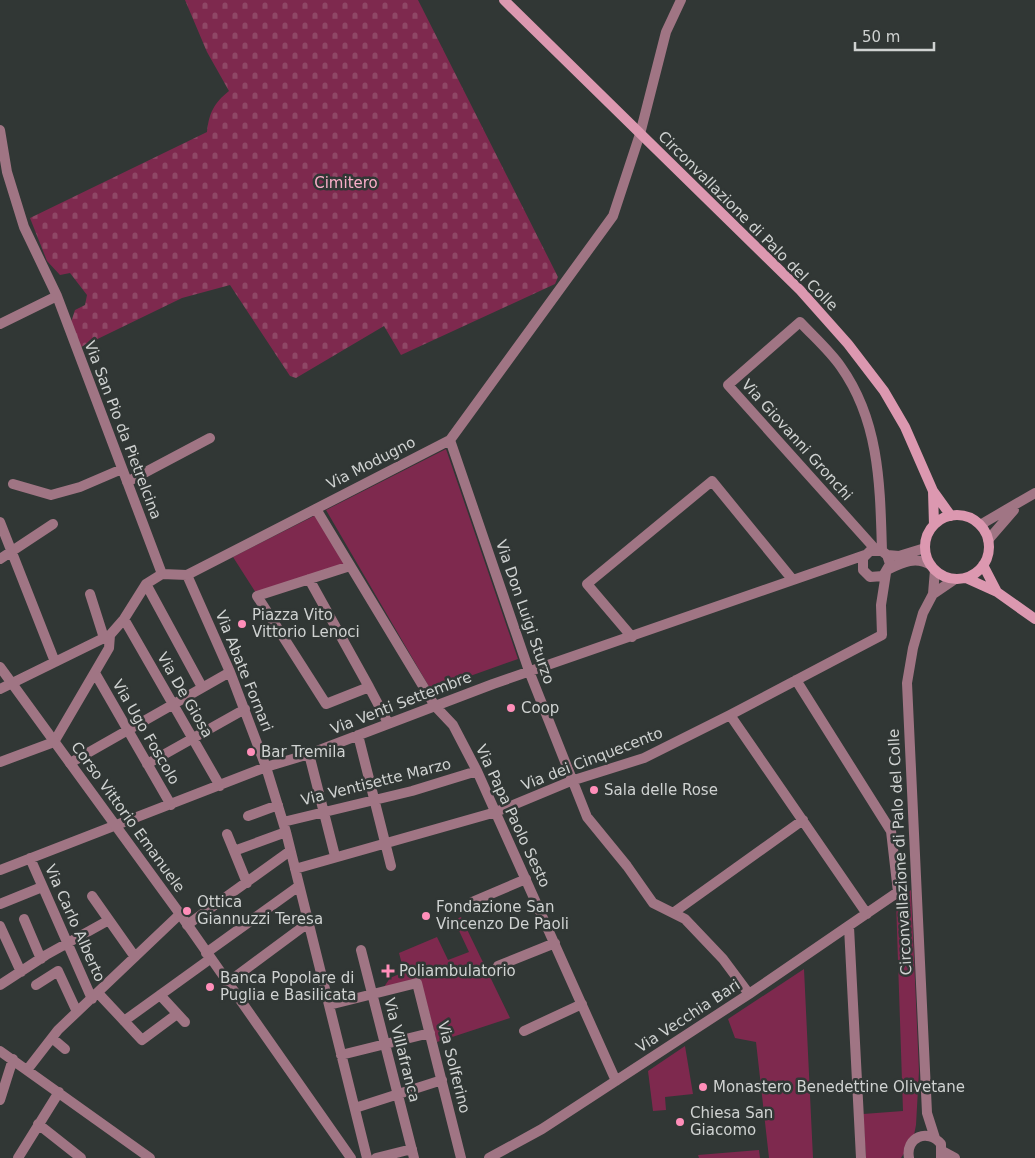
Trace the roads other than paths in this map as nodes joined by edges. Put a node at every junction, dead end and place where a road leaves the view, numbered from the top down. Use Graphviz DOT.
graph roads {
  1 [pos="504,0"];
  2 [pos="682,0"];
  3 [pos="0,130"];
  4 [pos="640,134"];
  5 [pos="57,296"];
  6 [pos="0,324"];
  7 [pos="210,438"];
  8 [pos="450,440"];
  9 [pos="122,469"];
  10 [pos="127,482"];
  11 [pos="12,484"];
  12 [pos="933,490"];
  13 [pos="1035,493"];
  14 [pos="1018,505"];
  15 [pos="316,509"];
  16 [pos="951,516"];
  17 [pos="0,522"];
  18 [pos="53,524"];
  19 [pos="980,525"];
  20 [pos="934,526"];
  21 [pos="988,540"];
  22 [pos="925,548"];
  23 [pos="11,551"];
  24 [pos="882,552"];
  25 [pos="865,554"];
  26 [pos="0,559"];
  27 [pos="840,564"];
  28 [pos="983,565"];
  29 [pos="350,566"];
  30 [pos="933,567"];
  31 [pos="888,571"];
  32 [pos="162,574"];
  33 [pos="866,574"];
  34 [pos="187,575"];
  35 [pos="966,578"];
  36 [pos="309,579"];
  37 [pos="792,579"];
  38 [pos="955,579"];
  39 [pos="146,584"];
  40 [pos="997,592"];
  41 [pos="90,594"];
  42 [pos="933,594"];
  43 [pos="881,605"];
  44 [pos="124,619"];
  45 [pos="1035,619"];
  46 [pos="107,636"];
  47 [pos="632,637"];
  48 [pos="55,662"];
  49 [pos="0,667"];
  50 [pos="529,671"];
  51 [pos="230,672"];
  52 [pos="95,673"];
  53 [pos="796,680"];
  54 [pos="11,683"];
  55 [pos="202,687"];
  56 [pos="369,687"];
  57 [pos="0,689"];
  58 [pos="172,704"];
  59 [pos="435,706"];
  60 [pos="245,709"];
  61 [pos="730,715"];
  62 [pos="388,723"];
  63 [pos="127,730"];
  64 [pos="358,735"];
  65 [pos="192,739"];
  66 [pos="54,742"];
  67 [pos="309,754"];
  68 [pos="0,762"];
  69 [pos="70,763"];
  70 [pos="147,764"];
  71 [pos="266,767"];
  72 [pos="477,771"];
  73 [pos="571,781"];
  74 [pos="220,786"];
  75 [pos="374,800"];
  76 [pos="171,805"];
  77 [pos="278,806"];
  78 [pos="324,811"];
  79 [pos="496,812"];
  80 [pos="248,816"];
  81 [pos="803,820"];
  82 [pos="283,822"];
  83 [pos="115,826"];
  84 [pos="286,832"];
  85 [pos="227,834"];
  86 [pos="384,844"];
  87 [pos="234,851"];
  88 [pos="290,851"];
  89 [pos="335,856"];
  90 [pos="30,858"];
  91 [pos="391,866"];
  92 [pos="295,869"];
  93 [pos="0,870"];
  94 [pos="526,879"];
  95 [pos="247,882"];
  96 [pos="42,886"];
  97 [pos="299,886"];
  98 [pos="92,896"];
  99 [pos="472,902"];
  100 [pos="0,904"];
  101 [pos="673,913"];
  102 [pos="180,914"];
  103 [pos="867,914"];
  104 [pos="24,919"];
  105 [pos="109,920"];
  106 [pos="308,923"];
  107 [pos="187,925"];
  108 [pos="0,926"];
  109 [pos="849,927"];
  110 [pos="555,943"];
  111 [pos="67,944"];
  112 [pos="361,950"];
  113 [pos="208,956"];
  114 [pos="135,957"];
  115 [pos="41,959"];
  116 [pos="498,966"];
  117 [pos="20,972"];
  118 [pos="227,983"];
  119 [pos="0,985"];
  120 [pos="36,985"];
  121 [pos="373,994"];
  122 [pos="749,994"];
  123 [pos="160,995"];
  124 [pos="95,996"];
  125 [pos="329,1004"];
  126 [pos="582,1004"];
  127 [pos="78,1012"];
  128 [pos="177,1014"];
  129 [pos="124,1021"];
  130 [pos="185,1022"];
  131 [pos="524,1031"];
  132 [pos="430,1033"];
  133 [pos="52,1038"];
  134 [pos="386,1044"];
  135 [pos="65,1049"];
  136 [pos="0,1051"];
  137 [pos="341,1056"];
  138 [pos="13,1059"];
  139 [pos="28,1070"];
  140 [pos="442,1080"];
  141 [pos="616,1081"];
  142 [pos="59,1092"];
  143 [pos="398,1094"];
  144 [pos="0,1100"];
  145 [pos="354,1108"];
  146 [pos="927,1113"];
  147 [pos="38,1124"];
  148 [pos="919,1137"];
  149 [pos="935,1138"];
  150 [pos="413,1154"];
  151 [pos="942,1154"];
  152 [pos="20,1157"];
  153 [pos="908,1157"];
  154 [pos="81,1158"];
  155 [pos="150,1158"];
  156 [pos="351,1158"];
  157 [pos="367,1158"];
  158 [pos="376,1158"];
  159 [pos="461,1158"];
  160 [pos="489,1158"];
  161 [pos="861,1158"];
  162 [pos="956,1158"];
  1 -- 4 [label="main road, Circonvallazione di Palo del Colle"];
  2 -- 4 [label="street, Via Modugno"];
  3 -- 5 [label="street, Via San Pio da Pietrelcina"];
  4 -- 8 [label="street, Via Modugno"];
  4 -- 12 [label="main road, Circonvallazione di Palo del Colle"];
  5 -- 6 [label="street"];
  5 -- 9 [label="street, Via San Pio da Pietrelcina"];
  7 -- 10 [label="street"];
  8 -- 15 [label="street, Via Modugno"];
  8 -- 50 [label="street, Via Don Luigi Sturzo"];
  9 -- 10 [label="street, Via San Pio da Pietrelcina"];
  9 -- 11 [label="street"];
  10 -- 32 [label="street, Via San Pio da Pietrelcina"];
  12 -- 16 [label="main road"];
  12 -- 20 [label="main road"];
  13 -- 14 [label="street"];
  14 -- 19 [label="street"];
  14 -- 21 [label="street"];
  15 -- 29 [label="street"];
  15 -- 34 [label="street, Via Modugno"];
  16 -- 19 [label="main road"];
  16 -- 20 [label="main road"];
  17 -- 23 [label="street"];
  18 -- 23 [label="street"];
  19 -- 21 [label="main road"];
  20 -- 22 [label="main road"];
  21 -- 28 [label="main road"];
  22 -- 24 [label="street"];
  22 -- 30 [label="main road"];
  23 -- 26 [label="street"];
  23 -- 48 [label="street"];
  24 -- 24 [label="street, Via Giovanni Gronchi"];
  24 -- 25 [label="street"];
  24 -- 31 [label="street, Via Giovanni Gronchi"];
  25 -- 27 [label="street"];
  25 -- 33 [label="street"];
  27 -- 33 [label="street"];
  27 -- 37 [label="street"];
  28 -- 35 [label="main road"];
  28 -- 40 [label="main road"];
  29 -- 36 [label="street"];
  29 -- 59 [label="street"];
  30 -- 31 [label="street"];
  30 -- 38 [label="main road"];
  30 -- 42 [label="street"];
  31 -- 33 [label="street"];
  31 -- 43 [label="street, Via Giovanni Gronchi"];
  32 -- 34 [label="street, Via Modugno"];
  32 -- 39 [label="street"];
  33 -- 43 [label="street"];
  34 -- 51 [label="street, Via Abate Fornari"];
  35 -- 38 [label="main road"];
  35 -- 40 [label="main road"];
  36 -- 56 [label="street"];
  36 -- 56 [label="street"];
  37 -- 47 [label="street"];
  37 -- 47 [label="street"];
  38 -- 42 [label="street"];
  39 -- 44 [label="street"];
  39 -- 55 [label="street"];
  40 -- 45 [label="main road"];
  41 -- 46 [label="street"];
  42 -- 146 [label="street, Circonvallazione di Palo del Colle"];
  43 -- 53 [label="street, Via dei Cinquecento"];
  44 -- 46 [label="street"];
  44 -- 58 [label="street, Via De Giosa"];
  46 -- 48 [label="street"];
  46 -- 52 [label="street"];
  47 -- 50 [label="street"];
  48 -- 54 [label="street"];
  49 -- 54 [label="street, Corso Vittorio Emanuele"];
  50 -- 59 [label="street, Via Venti Settembre"];
  50 -- 73 [label="street, Via Don Luigi Sturzo"];
  51 -- 55 [label="street"];
  51 -- 60 [label="street, Via Abate Fornari"];
  52 -- 63 [label="street, Via Ugo Foscolo"];
  52 -- 66 [label="street"];
  53 -- 61 [label="street, Via dei Cinquecento"];
  53 -- 103 [label="street, Via Vecchia Bari"];
  54 -- 57 [label="street"];
  54 -- 66 [label="street, Corso Vittorio Emanuele"];
  55 -- 58 [label="street"];
  56 -- 62 [label="street"];
  58 -- 63 [label="street"];
  58 -- 65 [label="street, Via De Giosa"];
  59 -- 62 [label="street, Via Venti Settembre"];
  59 -- 72 [label="street, Via Papa Paolo Sesto"];
  60 -- 65 [label="street"];
  60 -- 71 [label="street, Via Abate Fornari"];
  61 -- 73 [label="street, Via dei Cinquecento"];
  61 -- 81 [label="street"];
  62 -- 64 [label="street, Via Venti Settembre"];
  63 -- 69 [label="street"];
  63 -- 70 [label="street, Via Ugo Foscolo"];
  64 -- 67 [label="street, Via Venti Settembre"];
  64 -- 75 [label="street"];
  65 -- 70 [label="street"];
  65 -- 74 [label="street, Via De Giosa"];
  66 -- 68 [label="street"];
  66 -- 69 [label="street, Corso Vittorio Emanuele"];
  67 -- 71 [label="street, Via Venti Settembre"];
  67 -- 78 [label="street"];
  69 -- 83 [label="street, Corso Vittorio Emanuele"];
  70 -- 76 [label="street, Via Ugo Foscolo"];
  71 -- 74 [label="street, Via Venti Settembre"];
  71 -- 77 [label="street, Via Abate Fornari"];
  72 -- 75 [label="street, Via Ventisette Marzo"];
  72 -- 79 [label="street, Via Papa Paolo Sesto"];
  73 -- 79 [label="street, Via dei Cinquecento"];
  73 -- 101 [label="street, Via Don Luigi Sturzo"];
  74 -- 76 [label="street, Via Venti Settembre"];
  75 -- 78 [label="street, Via Ventisette Marzo"];
  75 -- 86 [label="street"];
  76 -- 83 [label="street, Via Venti Settembre"];
  77 -- 80 [label="street"];
  77 -- 82 [label="street, Via Abate Fornari"];
  78 -- 82 [label="street, Via Ventisette Marzo"];
  78 -- 89 [label="street"];
  79 -- 86 [label="street, Via dei Cinquecento"];
  79 -- 94 [label="street, Via Papa Paolo Sesto"];
  81 -- 101 [label="street"];
  81 -- 103 [label="street"];
  82 -- 84 [label="street, Via Abate Fornari"];
  83 -- 90 [label="street, Via Venti Settembre"];
  83 -- 102 [label="street, Corso Vittorio Emanuele"];
  84 -- 87 [label="street"];
  84 -- 88 [label="street, Via Abate Fornari"];
  85 -- 87 [label="street"];
  86 -- 89 [label="street, Via dei Cinquecento"];
  86 -- 91 [label="street"];
  87 -- 95 [label="street"];
  88 -- 92 [label="street, Via Abate Fornari"];
  88 -- 95 [label="street"];
  89 -- 92 [label="street, Via dei Cinquecento"];
  90 -- 93 [label="street, Via Venti Settembre"];
  90 -- 96 [label="street, Via Carlo Alberto"];
  92 -- 97 [label="street, Via Abate Fornari"];
  94 -- 99 [label="street"];
  94 -- 110 [label="street, Via Papa Paolo Sesto"];
  95 -- 107 [label="street"];
  96 -- 100 [label="street"];
  96 -- 111 [label="street, Via Carlo Alberto"];
  97 -- 106 [label="street, Via Abate Fornari"];
  97 -- 113 [label="street"];
  98 -- 105 [label="street"];
  101 -- 122 [label="street, Via Don Luigi Sturzo"];
  102 -- 107 [label="street, Corso Vittorio Emanuele"];
  102 -- 114 [label="street"];
  103 -- 109 [label="street, Via Vecchia Bari"];
  104 -- 115 [label="street"];
  105 -- 111 [label="street"];
  105 -- 114 [label="street"];
  106 -- 118 [label="street"];
  106 -- 125 [label="street, Via Abate Fornari"];
  107 -- 113 [label="street, Corso Vittorio Emanuele"];
  108 -- 117 [label="street"];
  109 -- 122 [label="street, Via Vecchia Bari"];
  109 -- 161 [label="street"];
  110 -- 116 [label="street"];
  110 -- 126 [label="street, Via Papa Paolo Sesto"];
  111 -- 115 [label="street"];
  111 -- 124 [label="street, Via Carlo Alberto"];
  112 -- 121 [label="street, Via Villafranca"];
  113 -- 118 [label="street, Corso Vittorio Emanuele"];
  113 -- 123 [label="street"];
  114 -- 124 [label="street"];
  115 -- 117 [label="street"];
  117 -- 119 [label="street"];
  118 -- 156 [label="street, Corso Vittorio Emanuele"];
  120 -- 127 [label="street"];
  121 -- 125 [label="street"];
  121 -- 132 [label="street, Via Solferino"];
  121 -- 134 [label="street, Via Villafranca"];
  122 -- 141 [label="street, Via Vecchia Bari"];
  123 -- 128 [label="street"];
  123 -- 129 [label="street"];
  124 -- 127 [label="street"];
  124 -- 129 [label="street, Via Carlo Alberto"];
  125 -- 137 [label="street, Via Abate Fornari"];
  126 -- 131 [label="street"];
  126 -- 141 [label="street, Via Papa Paolo Sesto"];
  127 -- 133 [label="street"];
  128 -- 129 [label="street, Via Carlo Alberto"];
  128 -- 130 [label="street"];
  132 -- 134 [label="street"];
  132 -- 140 [label="street, Via Solferino"];
  133 -- 135 [label="street"];
  133 -- 139 [label="street"];
  134 -- 137 [label="street"];
  134 -- 143 [label="street, Via Villafranca"];
  136 -- 138 [label="street"];
  137 -- 145 [label="street, Via Abate Fornari"];
  138 -- 139 [label="street"];
  138 -- 144 [label="street"];
  139 -- 142 [label="street"];
  140 -- 143 [label="street"];
  140 -- 159 [label="street, Via Solferino"];
  141 -- 160 [label="street, Via Vecchia Bari"];
  142 -- 147 [label="street"];
  142 -- 155 [label="street"];
  143 -- 145 [label="street"];
  143 -- 150 [label="street, Via Villafranca"];
  145 -- 157 [label="street, Via Abate Fornari"];
  146 -- 148 [label="street"];
  146 -- 149 [label="street"];
  147 -- 152 [label="street"];
  147 -- 154 [label="street"];
  148 -- 149 [label="street"];
  148 -- 153 [label="street"];
  149 -- 151 [label="street"];
  150 -- 158 [label="street"];
  151 -- 162 [label="street"];
}
